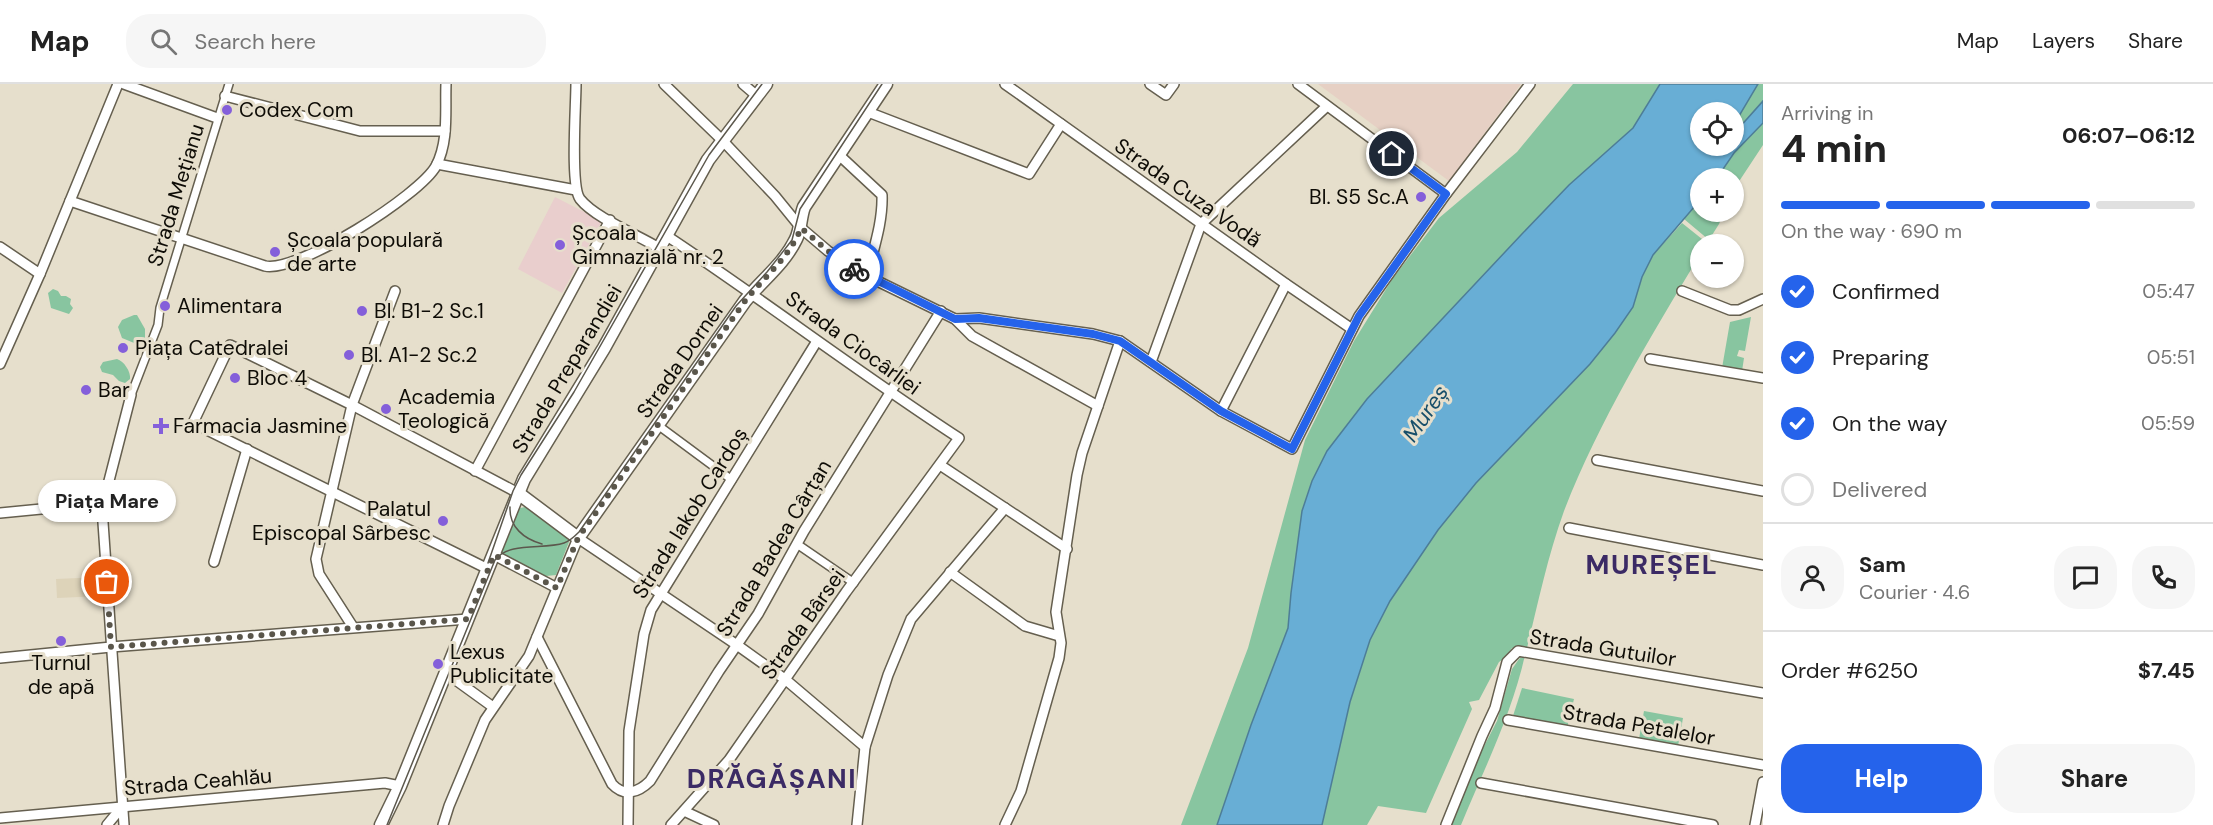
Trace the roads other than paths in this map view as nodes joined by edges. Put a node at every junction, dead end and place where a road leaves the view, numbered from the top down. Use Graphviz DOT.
graph roads {
  1 [pos="118,84"];
  2 [pos="124,84"];
  3 [pos="229,84"];
  4 [pos="446,84"];
  5 [pos="576,84"];
  6 [pos="664,84"];
  7 [pos="742,84"];
  8 [pos="766,84"];
  9 [pos="886,84"];
  10 [pos="1005,84"];
  11 [pos="1150,84"];
  12 [pos="1174,84"];
  13 [pos="1298,84"];
  14 [pos="1530,84"];
  15 [pos="225,96"];
  16 [pos="757,96"];
  17 [pos="1327,106"];
  18 [pos="867,112"];
  19 [pos="217,118"];
  20 [pos="1061,124"];
  21 [pos="445,131"];
  22 [pos="723,141"];
  23 [pos="838,155"];
  24 [pos="437,164"];
  25 [pos="576,190"];
  26 [pos="1446,194"];
  27 [pos="70,201"];
  28 [pos="610,220"];
  29 [pos="1201,224"];
  30 [pos="801,228"];
  31 [pos="667,236"];
  32 [pos="181,240"];
  33 [pos="0,247"];
  34 [pos="659,248"];
  35 [pos="40,274"];
  36 [pos="867,276"];
  37 [pos="1286,284"];
  38 [pos="395,291"];
  39 [pos="1682,291"];
  40 [pos="752,293"];
  41 [pos="1763,298"];
  42 [pos="941,312"];
  43 [pos="979,318"];
  44 [pos="955,319"];
  45 [pos="1352,329"];
  46 [pos="972,336"];
  47 [pos="817,341"];
  48 [pos="1120,341"];
  49 [pos="1650,359"];
  50 [pos="1151,362"];
  51 [pos="0,364"];
  52 [pos="1763,378"];
  53 [pos="889,393"];
  54 [pos="131,395"];
  55 [pos="352,405"];
  56 [pos="1098,406"];
  57 [pos="1221,411"];
  58 [pos="659,426"];
  59 [pos="959,438"];
  60 [pos="247,449"];
  61 [pos="1597,460"];
  62 [pos="940,465"];
  63 [pos="476,471"];
  64 [pos="732,480"];
  65 [pos="1763,491"];
  66 [pos="331,492"];
  67 [pos="518,493"];
  68 [pos="103,503"];
  69 [pos="1005,508"];
  70 [pos="0,513"];
  71 [pos="1569,528"];
  72 [pos="578,538"];
  73 [pos="797,544"];
  74 [pos="1067,549"];
  75 [pos="494,555"];
  76 [pos="214,562"];
  77 [pos="1763,565"];
  78 [pos="488,569"];
  79 [pos="950,572"];
  80 [pos="854,582"];
  81 [pos="557,588"];
  82 [pos="660,594"];
  83 [pos="468,619"];
  84 [pos="353,627"];
  85 [pos="1059,636"];
  86 [pos="537,637"];
  87 [pos="737,645"];
  88 [pos="111,647"];
  89 [pos="0,658"];
  90 [pos="446,673"];
  91 [pos="786,680"];
  92 [pos="1763,693"];
  93 [pos="493,707"];
  94 [pos="1508,720"];
  95 [pos="865,747"];
  96 [pos="1763,765"];
  97 [pos="1763,782"];
  98 [pos="1480,783"];
  99 [pos="399,786"];
  100 [pos="628,793"];
  101 [pos="122,807"];
  102 [pos="684,811"];
  103 [pos="0,818"];
  104 [pos="106,825"];
  105 [pos="124,825"];
  106 [pos="381,825"];
  107 [pos="389,825"];
  108 [pos="443,825"];
  109 [pos="628,825"];
  110 [pos="670,825"];
  111 [pos="714,825"];
  112 [pos="857,825"];
  113 [pos="1005,825"];
  114 [pos="1446,825"];
  115 [pos="1713,825"];
  116 [pos="1755,825"];
  1 -- 27 [label="street"];
  2 -- 19 [label="street"];
  3 -- 15 [label="street, Strada Mețianu"];
  4 -- 21 [label="street"];
  5 -- 25 [label="street"];
  6 -- 22 [label="street"];
  7 -- 16 [label="street"];
  8 -- 16 [label="main road, Strada Preparandiei"];
  9 -- 18 [label="main road, Strada Dornei"];
  10 -- 20 [label="street, Strada Cuza Vodă"];
  11 -- 12 [label="street"];
  13 -- 17 [label="street"];
  14 -- 26 [label="street"];
  15 -- 19 [label="street, Strada Mețianu"];
  15 -- 21 [label="street"];
  16 -- 22 [label="main road, Strada Preparandiei"];
  17 -- 26 [label="street"];
  17 -- 29 [label="street"];
  18 -- 20 [label="street"];
  18 -- 23 [label="main road, Strada Dornei"];
  19 -- 32 [label="street, Strada Mețianu"];
  20 -- 29 [label="street, Strada Cuza Vodă"];
  21 -- 24 [label="street"];
  22 -- 30 [label="street"];
  22 -- 31 [label="main road, Strada Preparandiei"];
  23 -- 30 [label="main road, Strada Dornei"];
  23 -- 36 [label="street"];
  24 -- 25 [label="street"];
  24 -- 32 [label="street"];
  25 -- 28 [label="street"];
  26 -- 45 [label="street"];
  27 -- 32 [label="street"];
  27 -- 35 [label="street"];
  28 -- 34 [label="street"];
  28 -- 63 [label="street"];
  29 -- 37 [label="street, Strada Cuza Vodă"];
  29 -- 50 [label="street"];
  30 -- 36 [label="street"];
  30 -- 40 [label="main road, Strada Dornei"];
  31 -- 34 [label="main road, Strada Preparandiei"];
  31 -- 40 [label="street, Strada Ciocârliei"];
  32 -- 54 [label="street, Strada Mețianu"];
  33 -- 35 [label="street"];
  34 -- 67 [label="main road, Strada Preparandiei"];
  35 -- 51 [label="street"];
  36 -- 42 [label="street"];
  37 -- 45 [label="street, Strada Cuza Vodă"];
  37 -- 57 [label="street"];
  38 -- 55 [label="street"];
  39 -- 41 [label="street"];
  40 -- 47 [label="street, Strada Ciocârliei"];
  40 -- 58 [label="main road, Strada Dornei"];
  42 -- 44 [label="street"];
  42 -- 53 [label="street, Strada Badea Cârțan"];
  43 -- 44 [label="street"];
  43 -- 46 [label="street"];
  43 -- 48 [label="street"];
  44 -- 46 [label="street"];
  45 -- 57 [label="street"];
  46 -- 56 [label="street"];
  47 -- 53 [label="street, Strada Ciocârliei"];
  47 -- 64 [label="street, Strada Iakob Cardoș"];
  48 -- 50 [label="street"];
  48 -- 56 [label="street"];
  49 -- 52 [label="street"];
  50 -- 57 [label="street"];
  53 -- 59 [label="street, Strada Ciocârliei"];
  53 -- 73 [label="street, Strada Badea Cârțan"];
  54 -- 68 [label="street"];
  55 -- 60 [label="street"];
  55 -- 63 [label="street"];
  55 -- 66 [label="street"];
  56 -- 74 [label="street"];
  58 -- 64 [label="street"];
  58 -- 72 [label="main road, Strada Dornei"];
  59 -- 62 [label="street, Strada Bârsei"];
  60 -- 66 [label="street"];
  60 -- 76 [label="street"];
  61 -- 65 [label="street"];
  62 -- 69 [label="street"];
  62 -- 80 [label="street, Strada Bârsei"];
  63 -- 67 [label="street"];
  64 -- 82 [label="street, Strada Iakob Cardoș"];
  66 -- 78 [label="street"];
  66 -- 84 [label="street"];
  67 -- 72 [label="main road"];
  67 -- 75 [label="main road, Strada Preparandiei"];
  68 -- 70 [label="street"];
  68 -- 88 [label="street"];
  69 -- 74 [label="street"];
  69 -- 79 [label="street"];
  71 -- 77 [label="street"];
  72 -- 81 [label="street"];
  72 -- 82 [label="street"];
  73 -- 80 [label="street"];
  73 -- 87 [label="street, Strada Badea Cârțan"];
  74 -- 85 [label="street"];
  75 -- 78 [label="main road, Strada Preparandiei"];
  75 -- 81 [label="street"];
  78 -- 83 [label="main road, Strada Preparandiei"];
  79 -- 85 [label="street"];
  79 -- 95 [label="street"];
  80 -- 91 [label="street, Strada Bârsei"];
  81 -- 86 [label="street"];
  82 -- 87 [label="street"];
  82 -- 100 [label="street, Strada Iakob Cardoș"];
  83 -- 84 [label="street"];
  83 -- 90 [label="main road, Strada Preparandiei"];
  84 -- 88 [label="street"];
  85 -- 113 [label="street"];
  86 -- 93 [label="street"];
  86 -- 100 [label="street"];
  87 -- 91 [label="street"];
  87 -- 100 [label="street, Strada Badea Cârțan"];
  88 -- 89 [label="street"];
  88 -- 101 [label="street"];
  90 -- 93 [label="street"];
  90 -- 99 [label="main road, Strada Preparandiei"];
  91 -- 95 [label="street"];
  91 -- 102 [label="street, Strada Bârsei"];
  92 -- 114 [label="street, Strada Gutuilor"];
  93 -- 108 [label="street"];
  94 -- 96 [label="street, Strada Petalelor"];
  95 -- 112 [label="street"];
  97 -- 116 [label="street"];
  98 -- 115 [label="street"];
  99 -- 101 [label="street, Strada Ceahlău"];
  99 -- 106 [label="main road"];
  99 -- 107 [label="main road"];
  100 -- 109 [label="street, Strada Iakob Cardoș"];
  101 -- 103 [label="street, Strada Ceahlău"];
  101 -- 104 [label="street"];
  101 -- 105 [label="street"];
  102 -- 110 [label="street, Strada Bârsei"];
  102 -- 111 [label="street"];
}
